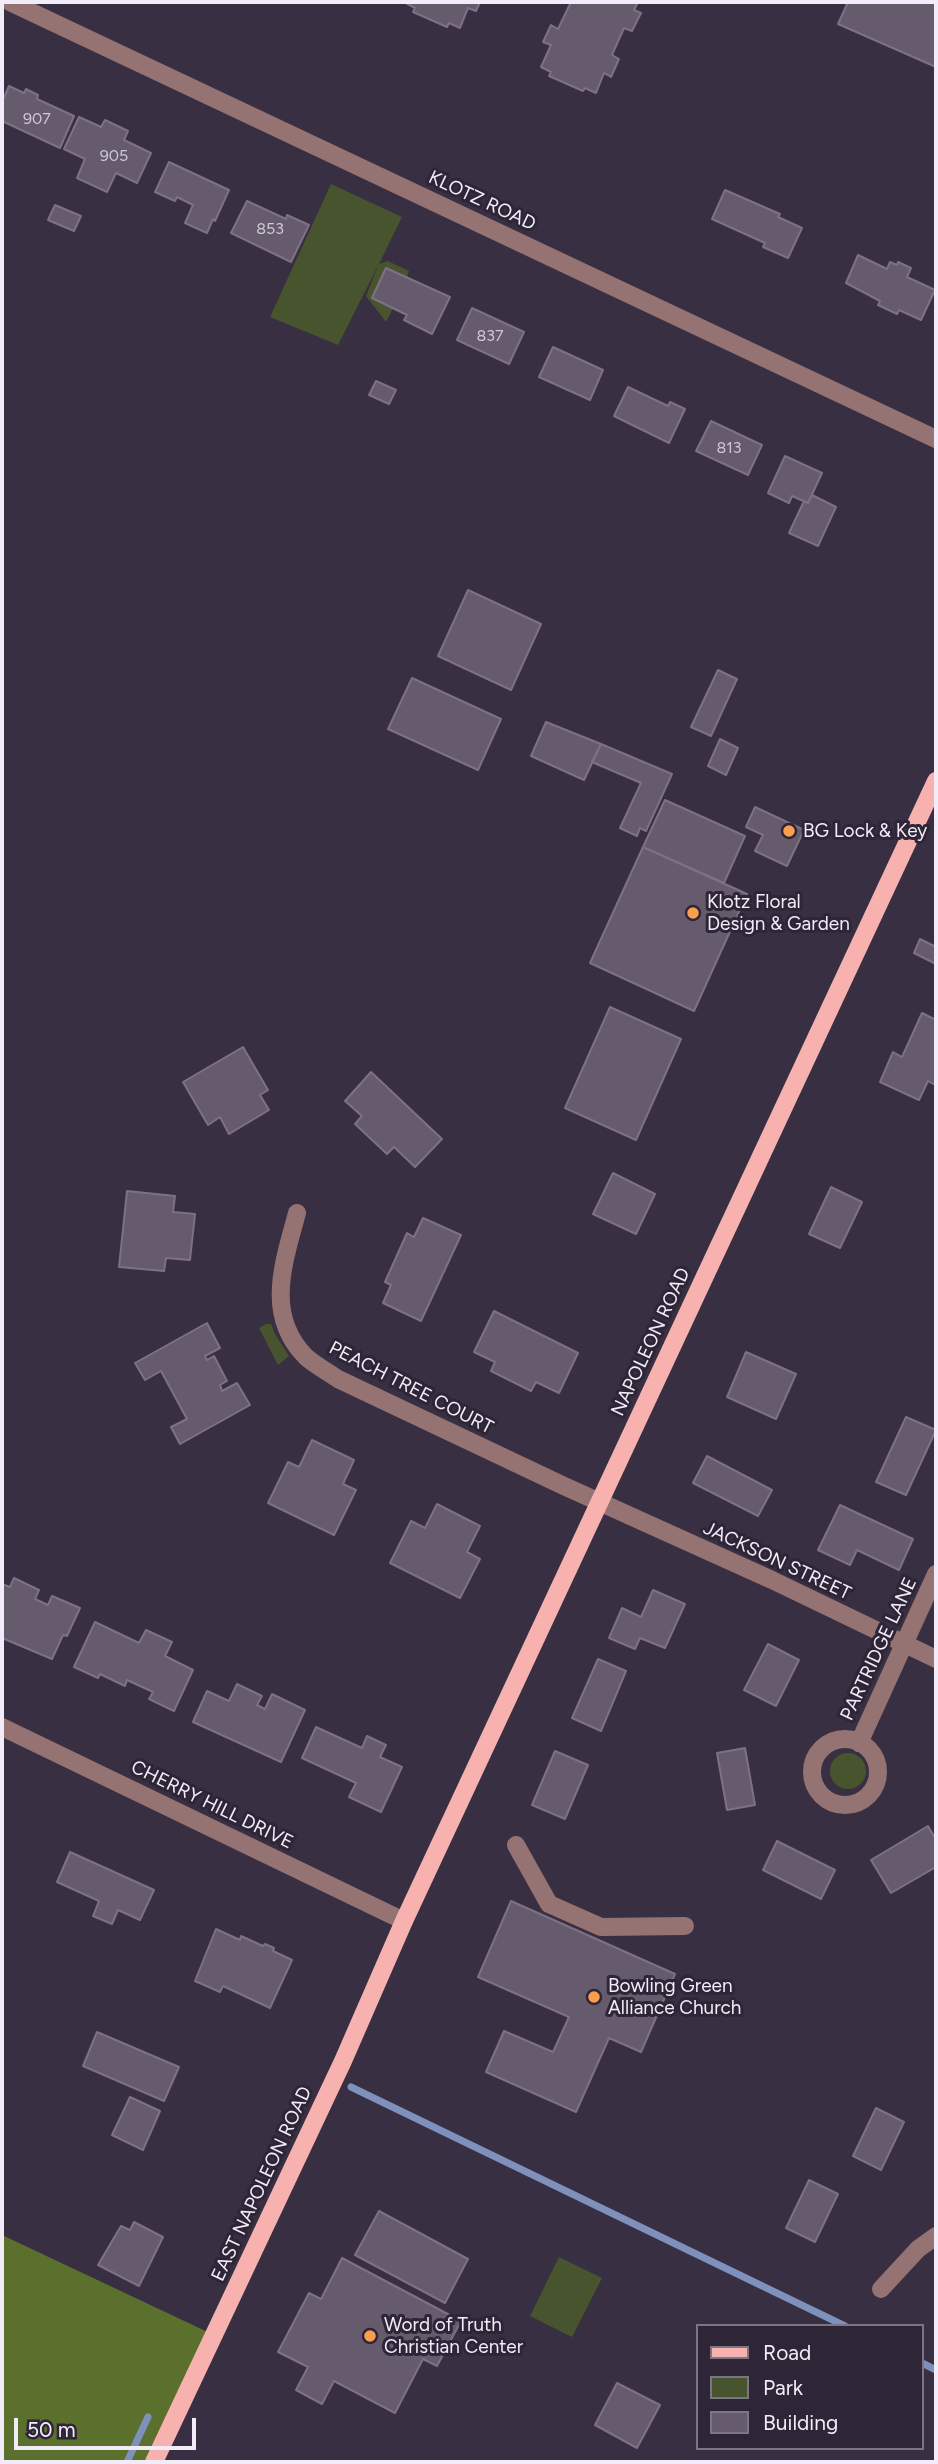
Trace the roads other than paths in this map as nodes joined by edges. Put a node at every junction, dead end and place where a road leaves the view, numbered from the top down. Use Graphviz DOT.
graph roads {
  1 [pos="10,2"];
  2 [pos="936,439"];
  3 [pos="936,781"];
  4 [pos="298,1213"];
  5 [pos="600,1501"];
  6 [pos="936,1574"];
  7 [pos="905,1645"];
  8 [pos="936,1659"];
  9 [pos="2,1727"];
  10 [pos="859,1743"];
  11 [pos="516,1845"];
  12 [pos="404,1921"];
  13 [pos="685,1926"];
  14 [pos="936,2236"];
  15 [pos="881,2289"];
  16 [pos="154,2462"];
  1 -- 2 [label="street, KLOTZ ROAD"];
  3 -- 5 [label="main road, NAPOLEON ROAD"];
  4 -- 5 [label="street, PEACH TREE COURT"];
  5 -- 7 [label="street, JACKSON STREET"];
  5 -- 12 [label="main road, NAPOLEON ROAD"];
  6 -- 7 [label="street, PARTRIDGE LANE"];
  7 -- 8 [label="street, JACKSON STREET"];
  7 -- 10 [label="street, PARTRIDGE LANE"];
  9 -- 12 [label="street, CHERRY HILL DRIVE"];
  11 -- 13 [label="street"];
  12 -- 16 [label="main road, EAST NAPOLEON ROAD"];
  14 -- 15 [label="street"];
}
